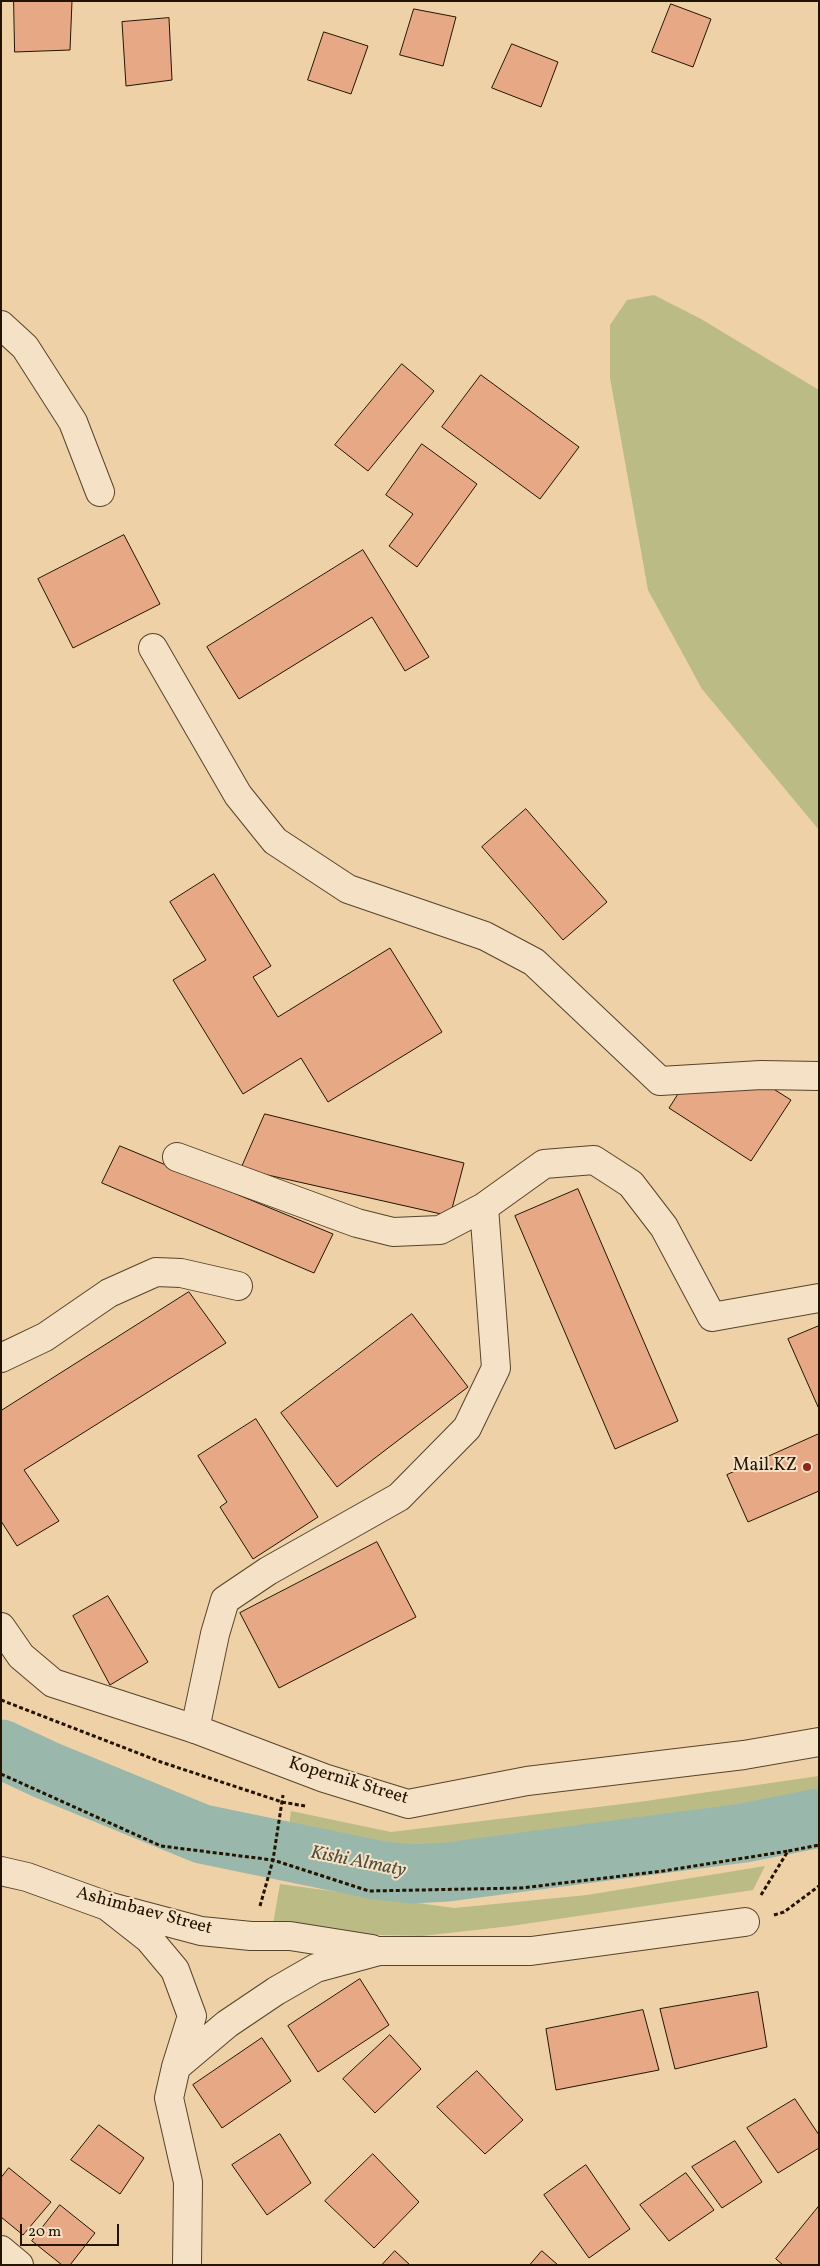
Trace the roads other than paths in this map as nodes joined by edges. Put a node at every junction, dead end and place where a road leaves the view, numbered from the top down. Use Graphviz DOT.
graph roads {
  1 [pos="1,325"];
  2 [pos="100,492"];
  3 [pos="152,648"];
  4 [pos="819,1076"];
  5 [pos="177,1157"];
  6 [pos="484,1207"];
  7 [pos="238,1286"];
  8 [pos="819,1298"];
  9 [pos="1,1358"];
  10 [pos="1,1627"];
  11 [pos="195,1729"];
  12 [pos="819,1742"];
  13 [pos="1,1871"];
  14 [pos="107,1906"];
  15 [pos="745,1922"];
  16 [pos="379,1951"];
  17 [pos="176,2067"];
  18 [pos="1,2250"];
  19 [pos="20,2265"];
  20 [pos="187,2265"];
  1 -- 2 [label="street"];
  3 -- 4 [label="street"];
  5 -- 6 [label="street"];
  6 -- 8 [label="street"];
  6 -- 11 [label="street"];
  7 -- 9 [label="street"];
  10 -- 11 [label="street, Kopernik Street"];
  11 -- 12 [label="street, Kopernik Street"];
  13 -- 14 [label="street, Ashimbaev Street"];
  14 -- 16 [label="street, Ashimbaev Street"];
  14 -- 17 [label="street"];
  15 -- 16 [label="street"];
  16 -- 17 [label="street"];
  17 -- 20 [label="street"];
  18 -- 19 [label="street"];
}
